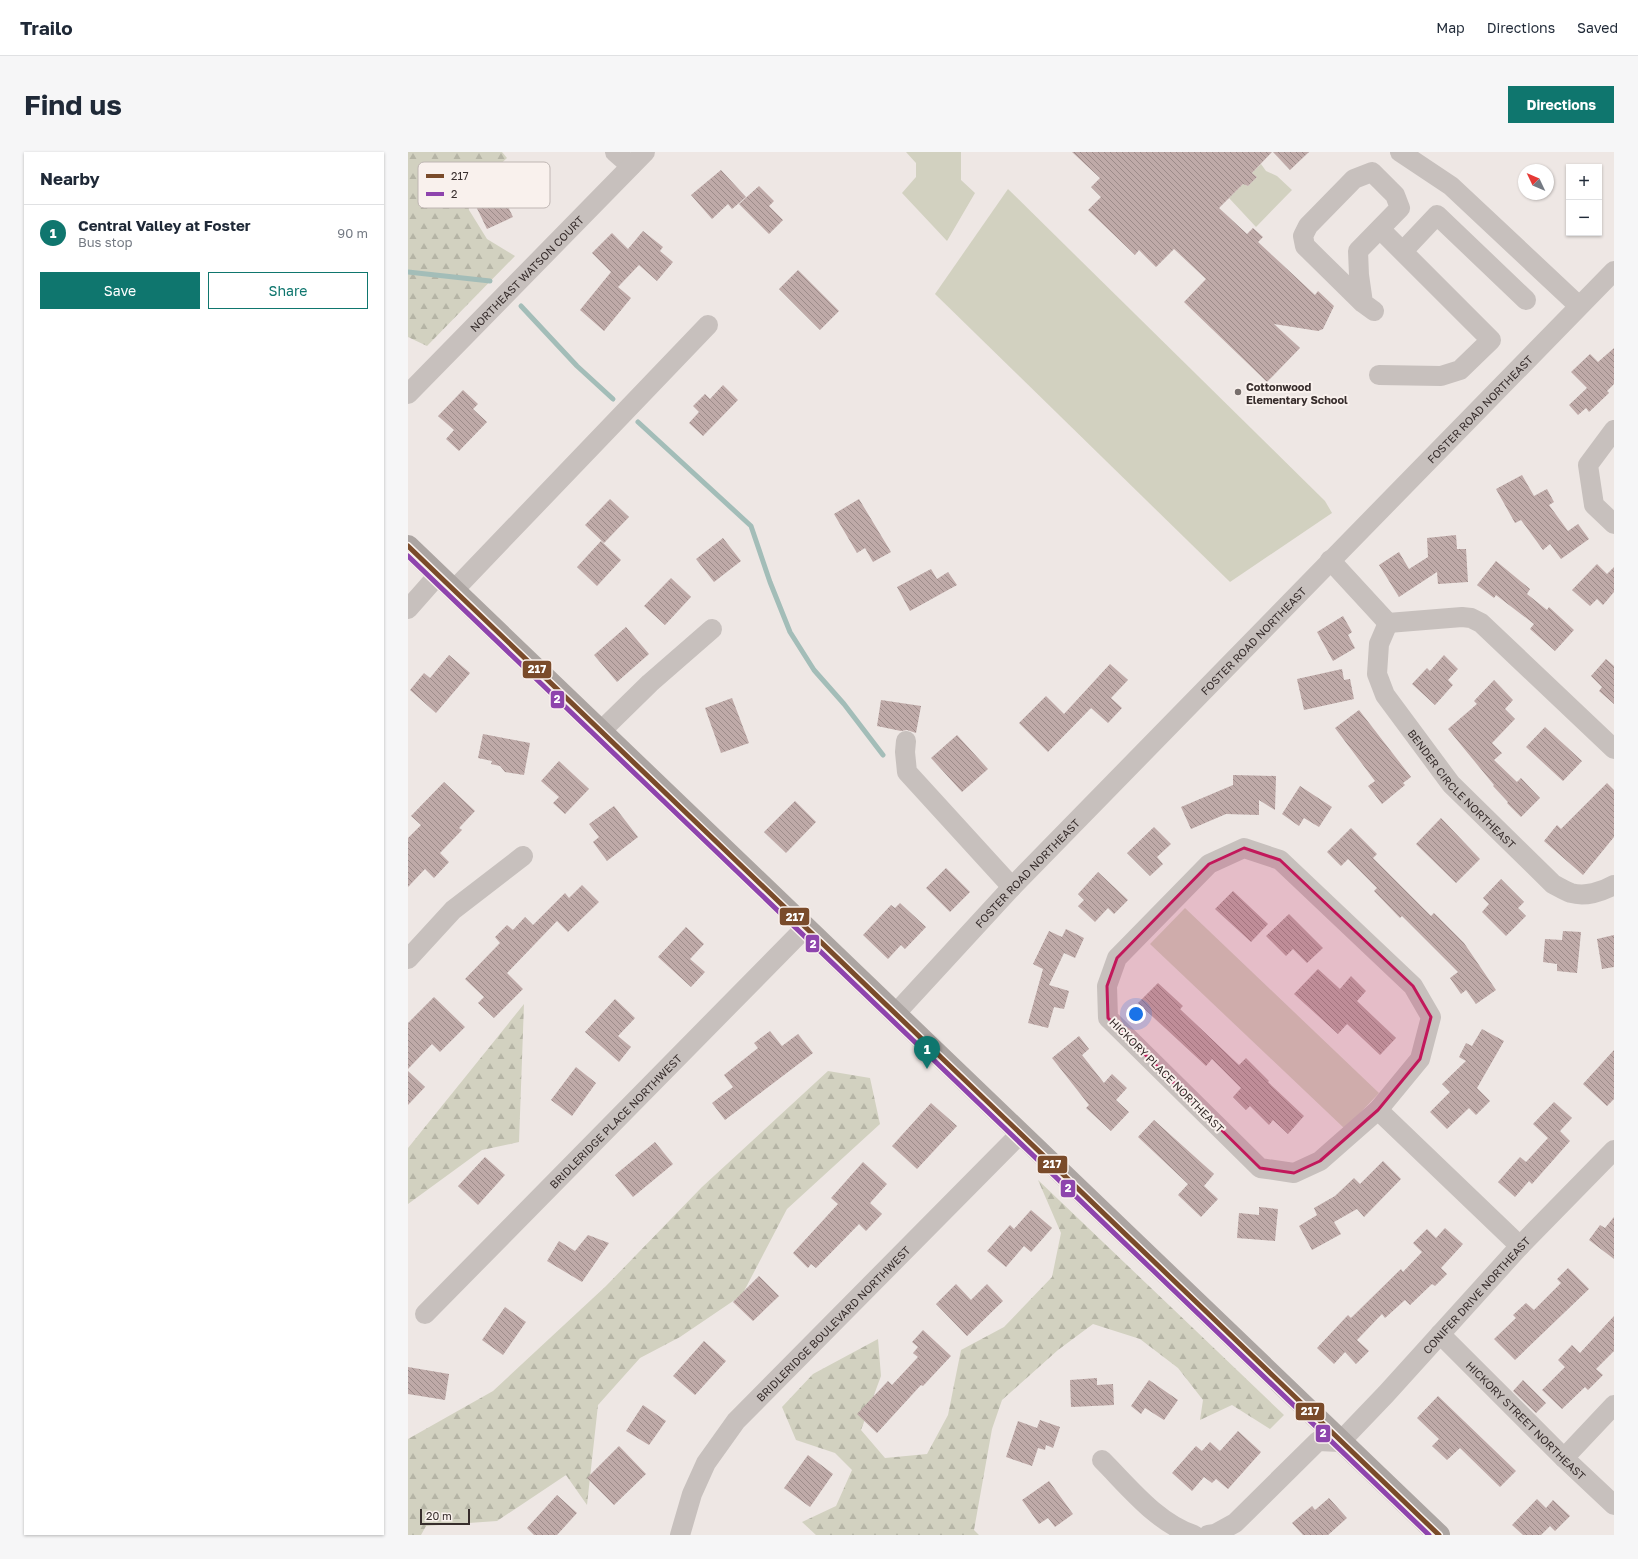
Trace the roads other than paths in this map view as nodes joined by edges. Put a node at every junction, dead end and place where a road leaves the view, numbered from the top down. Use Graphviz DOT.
graph roads {
  1 [pos="615,152"];
  2 [pos="1400,152"];
  3 [pos="638,159"];
  4 [pos="1380,228"];
  5 [pos="1403,251"];
  6 [pos="1614,270"];
  7 [pos="1526,300"];
  8 [pos="1579,306"];
  9 [pos="708,325"];
  10 [pos="1379,374"];
  11 [pos="415,375"];
  12 [pos="408,394"];
  13 [pos="1614,430"];
  14 [pos="1614,524"];
  15 [pos="408,546"];
  16 [pos="1330,560"];
  17 [pos="438,575"];
  18 [pos="454,590"];
  19 [pos="408,609"];
  20 [pos="1388,623"];
  21 [pos="712,629"];
  22 [pos="601,731"];
  23 [pos="906,741"];
  24 [pos="1614,749"];
  25 [pos="523,856"];
  26 [pos="1614,885"];
  27 [pos="1012,886"];
  28 [pos="806,927"];
  29 [pos="408,959"];
  30 [pos="896,1014"];
  31 [pos="1378,1110"];
  32 [pos="1020,1134"];
  33 [pos="1614,1150"];
  34 [pos="1520,1246"];
  35 [pos="425,1314"];
  36 [pos="1440,1334"];
  37 [pos="1614,1405"];
  38 [pos="1340,1442"];
  39 [pos="1564,1458"];
  40 [pos="1102,1460"];
  41 [pos="1614,1505"];
  42 [pos="680,1535"];
  43 [pos="1194,1535"];
  44 [pos="1208,1535"];
  45 [pos="1439,1535"];
  1 -- 3 [label="street"];
  2 -- 8 [label="street"];
  3 -- 11 [label="street, NORTHEAST WATSON COURT"];
  4 -- 4 [label="street"];
  4 -- 5 [label="street"];
  5 -- 7 [label="street"];
  5 -- 10 [label="street"];
  6 -- 8 [label="street, FOSTER ROAD NORTHEAST"];
  8 -- 16 [label="street, FOSTER ROAD NORTHEAST"];
  9 -- 18 [label="street"];
  11 -- 12 [label="street, NORTHEAST WATSON COURT"];
  13 -- 14 [label="street"];
  15 -- 17 [label="main road"];
  16 -- 20 [label="street"];
  16 -- 27 [label="street, FOSTER ROAD NORTHEAST"];
  17 -- 18 [label="main road"];
  17 -- 19 [label="street"];
  18 -- 22 [label="main road"];
  20 -- 24 [label="street"];
  20 -- 26 [label="street, BENDER CIRCLE NORTHEAST"];
  21 -- 22 [label="street"];
  22 -- 28 [label="main road"];
  23 -- 27 [label="street"];
  25 -- 29 [label="street"];
  27 -- 30 [label="street, FOSTER ROAD NORTHEAST"];
  28 -- 30 [label="main road"];
  28 -- 35 [label="street, BRIDLERIDGE PLACE NORTHWEST"];
  30 -- 32 [label="main road"];
  31 -- 31 [label="street, HICKORY PLACE NORTHEAST"];
  31 -- 34 [label="street"];
  32 -- 38 [label="main road"];
  32 -- 42 [label="street, BRIDLERIDGE BOULEVARD NORTHWEST"];
  33 -- 34 [label="street, CONIFER DRIVE NORTHEAST"];
  34 -- 36 [label="street, CONIFER DRIVE NORTHEAST"];
  36 -- 38 [label="street, CONIFER DRIVE NORTHEAST"];
  36 -- 39 [label="street, HICKORY STREET NORTHEAST"];
  37 -- 39 [label="street"];
  38 -- 44 [label="street"];
  38 -- 45 [label="main road"];
  39 -- 41 [label="street, HICKORY STREET NORTHEAST"];
  40 -- 43 [label="street"];
}
